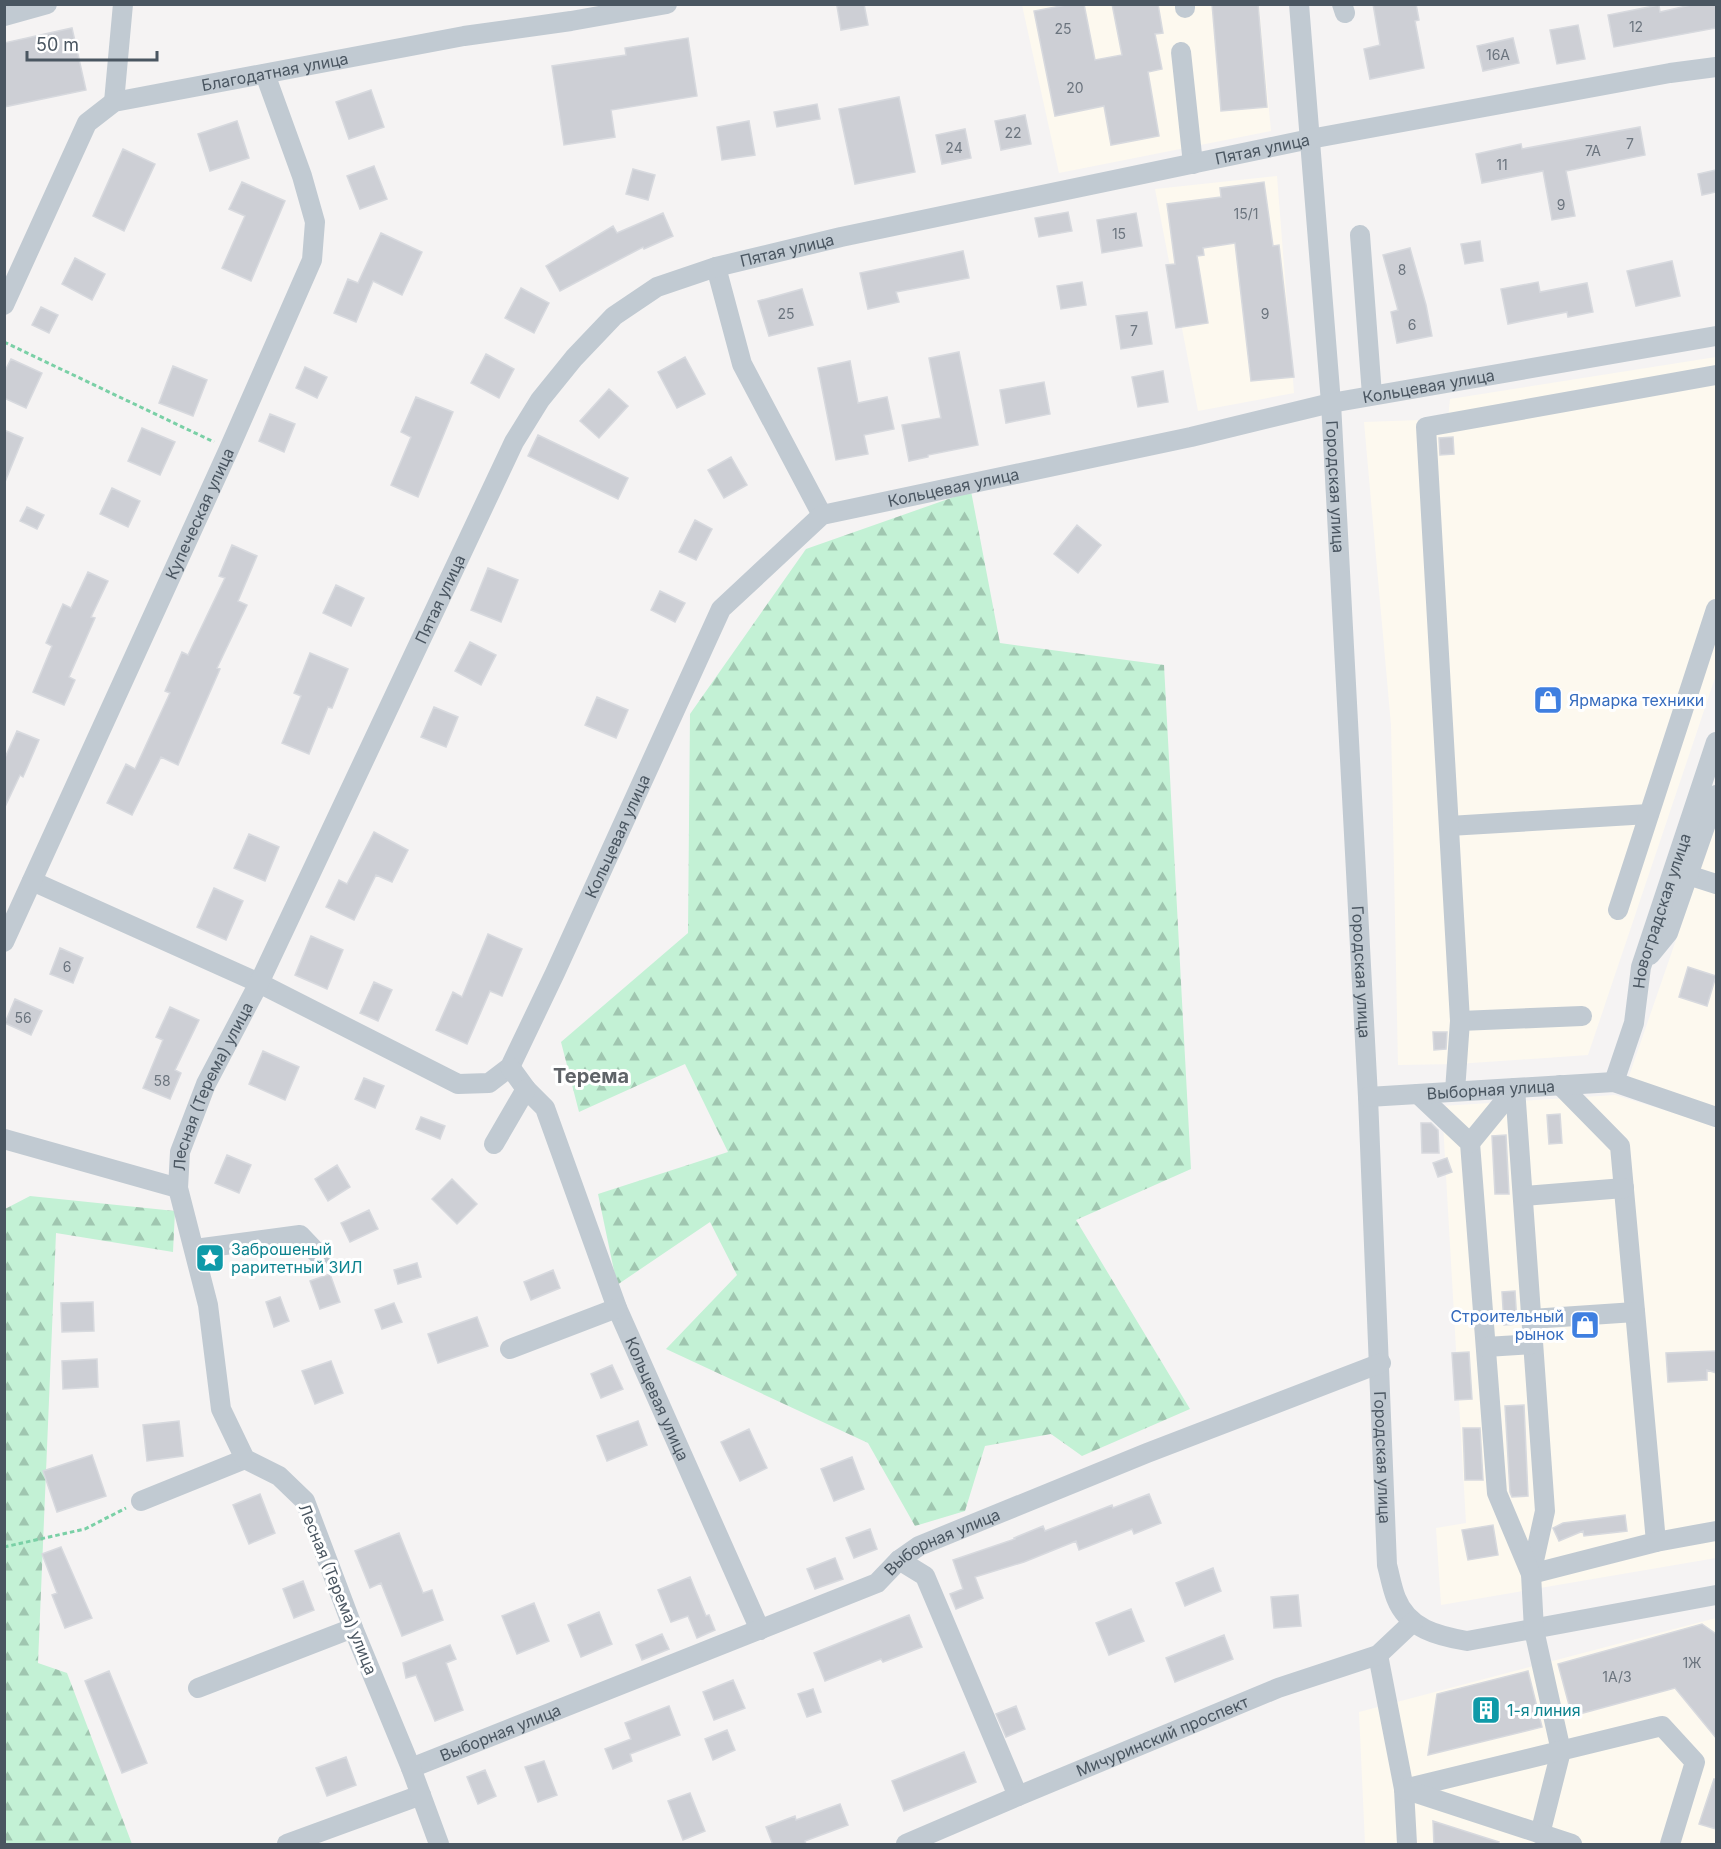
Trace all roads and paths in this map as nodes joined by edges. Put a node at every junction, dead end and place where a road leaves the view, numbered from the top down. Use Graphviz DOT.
graph roads {
  1 [pos="47,4"];
  2 [pos="123,4"];
  3 [pos="667,4"];
  4 [pos="1299,4"];
  5 [pos="4,16"];
  6 [pos="1181,52"];
  7 [pos="1716,67"];
  8 [pos="265,74"];
  9 [pos="114,102"];
  10 [pos="1310,139"];
  11 [pos="1193,164"];
  12 [pos="1359,235"];
  13 [pos="716,267"];
  14 [pos="4,305"];
  15 [pos="1716,336"];
  16 [pos="4,342"];
  17 [pos="1716,375"];
  18 [pos="1372,396"];
  19 [pos="1331,403"];
  20 [pos="229,449"];
  21 [pos="822,515"];
  22 [pos="1716,609"];
  23 [pos="1716,742"];
  24 [pos="1716,795"];
  25 [pos="1649,814"];
  26 [pos="1449,826"];
  27 [pos="1688,875"];
  28 [pos="32,881"];
  29 [pos="1716,884"];
  30 [pos="1618,910"];
  31 [pos="4,942"];
  32 [pos="1641,968"];
  33 [pos="259,983"];
  34 [pos="1582,1016"];
  35 [pos="1460,1021"];
  36 [pos="510,1068"];
  37 [pos="1614,1082"];
  38 [pos="1560,1085"];
  39 [pos="1515,1088"];
  40 [pos="526,1089"];
  41 [pos="1455,1091"];
  42 [pos="1418,1094"];
  43 [pos="1368,1097"];
  44 [pos="1716,1117"];
  45 [pos="4,1139"];
  46 [pos="1470,1143"];
  47 [pos="494,1144"];
  48 [pos="178,1188"];
  49 [pos="1624,1188"];
  50 [pos="1523,1196"];
  51 [pos="195,1249"];
  52 [pos="320,1256"];
  53 [pos="617,1308"];
  54 [pos="1635,1312"];
  55 [pos="1532,1318"];
  56 [pos="1533,1344"];
  57 [pos="1486,1347"];
  58 [pos="510,1349"];
  59 [pos="1381,1363"];
  60 [pos="245,1459"];
  61 [pos="141,1501"];
  62 [pos="1716,1531"];
  63 [pos="1656,1542"];
  64 [pos="4,1547"];
  65 [pos="899,1560"];
  66 [pos="1531,1574"];
  67 [pos="1716,1595"];
  68 [pos="1413,1622"];
  69 [pos="353,1628"];
  70 [pos="760,1630"];
  71 [pos="1534,1630"];
  72 [pos="1378,1655"];
  73 [pos="198,1688"];
  74 [pos="1561,1751"];
  75 [pos="411,1768"];
  76 [pos="1404,1790"];
  77 [pos="421,1795"];
  78 [pos="1018,1796"];
  79 [pos="1540,1834"];
  80 [pos="287,1845"];
  81 [pos="439,1845"];
  82 [pos="906,1845"];
  83 [pos="1407,1845"];
  84 [pos="1572,1845"];
  85 [pos="1670,1845"];
  1 -- 5 [label="street"];
  2 -- 9 [label="street"];
  3 -- 8 [label="street, Благодатная улица"];
  4 -- 10 [label="street, Городская улица"];
  6 -- 11 [label="street"];
  7 -- 10 [label="street, Пятая улица"];
  8 -- 9 [label="street, Благодатная улица"];
  8 -- 20 [label="street, Купеческая улица"];
  9 -- 14 [label="street, Благодатная улица"];
  10 -- 11 [label="street, Пятая улица"];
  10 -- 19 [label="street, Городская улица"];
  11 -- 13 [label="street, Пятая улица"];
  12 -- 18 [label="street"];
  13 -- 21 [label="street"];
  13 -- 33 [label="street, Пятая улица"];
  15 -- 18 [label="street, Кольцевая улица"];
  16 -- 20 [label="path"];
  17 -- 26 [label="street"];
  18 -- 19 [label="street, Кольцевая улица"];
  19 -- 21 [label="street, Кольцевая улица"];
  19 -- 43 [label="street, Городская улица"];
  20 -- 28 [label="street, Купеческая улица"];
  21 -- 36 [label="street, Кольцевая улица"];
  22 -- 25 [label="street"];
  23 -- 32 [label="street, Новоградская улица"];
  24 -- 27 [label="street"];
  25 -- 26 [label="street"];
  25 -- 30 [label="street"];
  26 -- 35 [label="street"];
  27 -- 29 [label="street"];
  27 -- 32 [label="street"];
  28 -- 31 [label="street, Купеческая улица"];
  28 -- 33 [label="street"];
  32 -- 37 [label="street, Новоградская улица"];
  33 -- 36 [label="street"];
  33 -- 48 [label="street, Лесная (Терема) улица"];
  34 -- 35 [label="street"];
  35 -- 41 [label="street"];
  36 -- 40 [label="street, Кольцевая улица"];
  37 -- 38 [label="street, Выборная улица"];
  37 -- 44 [label="street"];
  38 -- 39 [label="street, Выборная улица"];
  38 -- 49 [label="street"];
  39 -- 41 [label="street, Выборная улица"];
  39 -- 46 [label="street"];
  39 -- 50 [label="street"];
  40 -- 47 [label="street"];
  40 -- 53 [label="street, Кольцевая улица"];
  41 -- 42 [label="street, Выборная улица"];
  42 -- 43 [label="street, Выборная улица"];
  42 -- 46 [label="street"];
  43 -- 59 [label="street, Городская улица"];
  45 -- 48 [label="street"];
  46 -- 57 [label="street"];
  48 -- 51 [label="street, Лесная (Терема) улица"];
  49 -- 50 [label="street"];
  49 -- 54 [label="street"];
  50 -- 55 [label="street"];
  51 -- 52 [label="street"];
  51 -- 60 [label="street, Лесная (Терема) улица"];
  53 -- 58 [label="street"];
  53 -- 70 [label="street, Кольцевая улица"];
  54 -- 55 [label="street"];
  54 -- 63 [label="street"];
  55 -- 56 [label="street"];
  56 -- 57 [label="street"];
  56 -- 66 [label="street"];
  57 -- 66 [label="street"];
  59 -- 65 [label="street, Выборная улица"];
  59 -- 68 [label="street, Городская улица"];
  60 -- 61 [label="street"];
  60 -- 69 [label="street, Лесная (Терема) улица"];
  61 -- 64 [label="path"];
  62 -- 63 [label="street"];
  63 -- 66 [label="street"];
  65 -- 70 [label="street, Выборная улица"];
  65 -- 78 [label="street"];
  66 -- 71 [label="street"];
  67 -- 71 [label="street, Городская улица"];
  68 -- 71 [label="street, Городская улица"];
  68 -- 72 [label="street, Мичуринский проспект"];
  69 -- 73 [label="street"];
  69 -- 75 [label="street, Лесная (Терема) улица"];
  70 -- 75 [label="street, Выборная улица"];
  71 -- 74 [label="street"];
  72 -- 76 [label="street"];
  72 -- 78 [label="street, Мичуринский проспект"];
  74 -- 76 [label="street"];
  74 -- 79 [label="street"];
  74 -- 85 [label="street"];
  75 -- 77 [label="street, Лесная (Терема) улица"];
  76 -- 79 [label="street"];
  76 -- 83 [label="street"];
  77 -- 80 [label="street"];
  77 -- 81 [label="street, Лесная (Терема) улица"];
  78 -- 82 [label="street, Мичуринский проспект"];
  79 -- 84 [label="street"];
}
